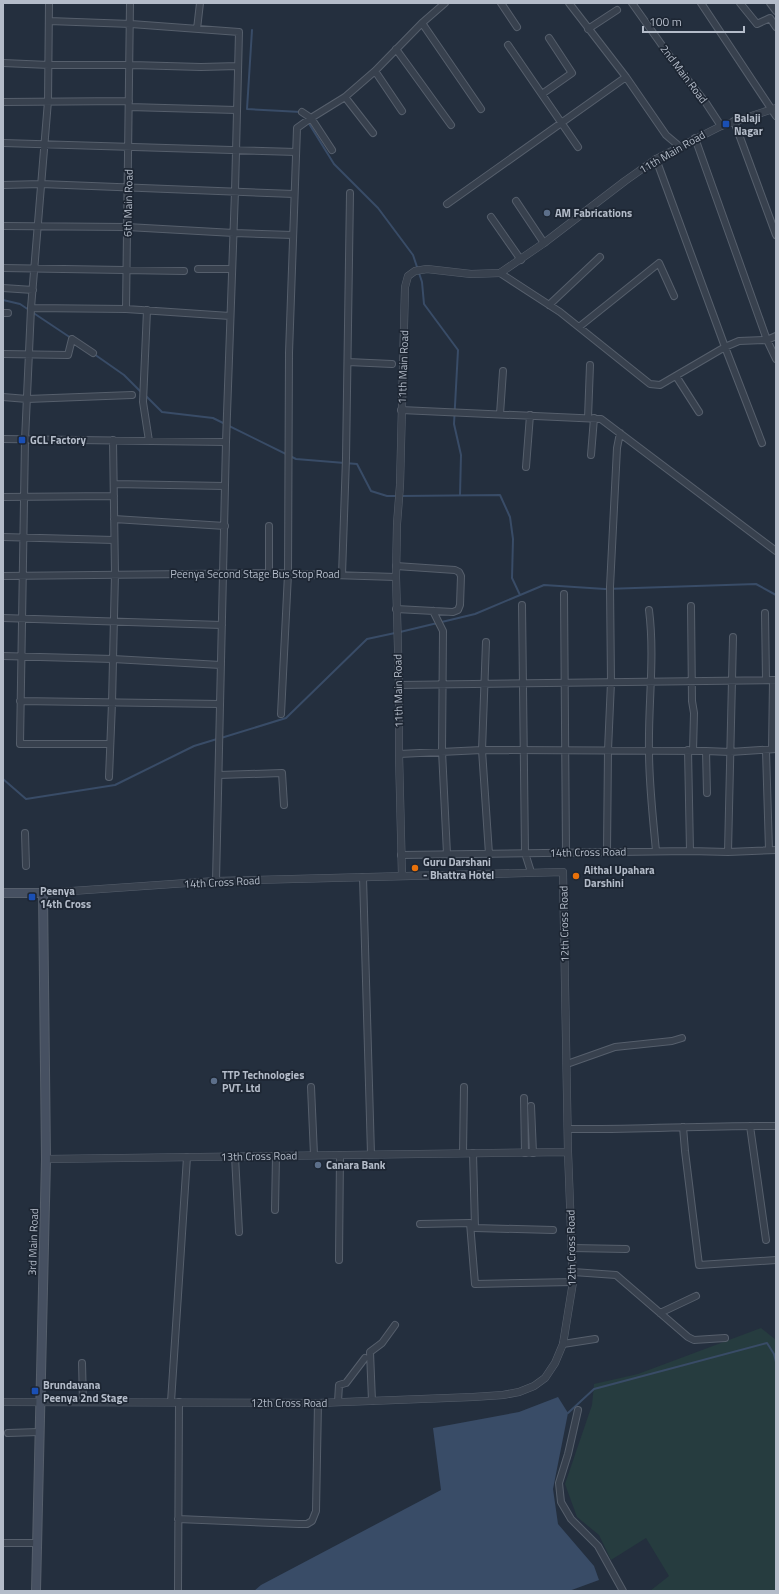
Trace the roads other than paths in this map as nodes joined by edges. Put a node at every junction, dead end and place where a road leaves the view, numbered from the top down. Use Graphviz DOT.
graph roads {
  1 [pos="49,3"];
  2 [pos="130,3"];
  3 [pos="200,3"];
  4 [pos="445,3"];
  5 [pos="501,3"];
  6 [pos="569,3"];
  7 [pos="632,3"];
  8 [pos="701,3"];
  9 [pos="740,3"];
  10 [pos="770,3"];
  11 [pos="617,10"];
  12 [pos="776,12"];
  13 [pos="770,18"];
  14 [pos="49,21"];
  15 [pos="422,23"];
  16 [pos="131,24"];
  17 [pos="776,26"];
  18 [pos="517,27"];
  19 [pos="197,28"];
  20 [pos="588,29"];
  21 [pos="549,38"];
  22 [pos="508,44"];
  23 [pos="396,50"];
  24 [pos="3,63"];
  25 [pos="49,65"];
  26 [pos="130,66"];
  27 [pos="238,66"];
  28 [pos="375,71"];
  29 [pos="626,77"];
  30 [pos="542,94"];
  31 [pos="345,97"];
  32 [pos="48,101"];
  33 [pos="3,102"];
  34 [pos="129,104"];
  35 [pos="481,109"];
  36 [pos="773,109"];
  37 [pos="236,110"];
  38 [pos="402,111"];
  39 [pos="302,112"];
  40 [pos="776,116"];
  41 [pos="311,118"];
  42 [pos="734,121"];
  43 [pos="561,122"];
  44 [pos="451,125"];
  45 [pos="721,126"];
  46 [pos="373,133"];
  47 [pos="695,138"];
  48 [pos="3,143"];
  49 [pos="45,144"];
  50 [pos="129,146"];
  51 [pos="679,146"];
  52 [pos="578,147"];
  53 [pos="332,150"];
  54 [pos="235,151"];
  55 [pos="296,152"];
  56 [pos="656,159"];
  57 [pos="41,184"];
  58 [pos="3,185"];
  59 [pos="128,188"];
  60 [pos="235,191"];
  61 [pos="350,193"];
  62 [pos="294,194"];
  63 [pos="516,201"];
  64 [pos="447,204"];
  65 [pos="491,216"];
  66 [pos="3,226"];
  67 [pos="38,226"];
  68 [pos="127,227"];
  69 [pos="234,233"];
  70 [pos="293,235"];
  71 [pos="776,235"];
  72 [pos="544,243"];
  73 [pos="600,257"];
  74 [pos="521,260"];
  75 [pos="3,268"];
  76 [pos="34,268"];
  77 [pos="198,269"];
  78 [pos="232,269"];
  79 [pos="127,270"];
  80 [pos="184,271"];
  81 [pos="500,273"];
  82 [pos="3,288"];
  83 [pos="33,290"];
  84 [pos="674,296"];
  85 [pos="549,305"];
  86 [pos="31,308"];
  87 [pos="126,309"];
  88 [pos="147,310"];
  89 [pos="230,316"];
  90 [pos="579,327"];
  91 [pos="776,336"];
  92 [pos="767,340"];
  93 [pos="725,347"];
  94 [pos="93,353"];
  95 [pos="3,354"];
  96 [pos="29,355"];
  97 [pos="776,359"];
  98 [pos="348,362"];
  99 [pos="392,364"];
  100 [pos="590,365"];
  101 [pos="503,371"];
  102 [pos="676,376"];
  103 [pos="132,395"];
  104 [pos="3,397"];
  105 [pos="28,399"];
  106 [pos="401,410"];
  107 [pos="699,412"];
  108 [pos="500,414"];
  109 [pos="530,416"];
  110 [pos="591,418"];
  111 [pos="620,433"];
  112 [pos="3,439"];
  113 [pos="25,440"];
  114 [pos="113,440"];
  115 [pos="149,441"];
  116 [pos="226,442"];
  117 [pos="762,442"];
  118 [pos="591,455"];
  119 [pos="526,467"];
  120 [pos="114,484"];
  121 [pos="225,486"];
  122 [pos="114,496"];
  123 [pos="3,497"];
  124 [pos="24,497"];
  125 [pos="114,519"];
  126 [pos="224,526"];
  127 [pos="269,526"];
  128 [pos="3,537"];
  129 [pos="24,538"];
  130 [pos="114,540"];
  131 [pos="776,551"];
  132 [pos="396,566"];
  133 [pos="269,573"];
  134 [pos="115,574"];
  135 [pos="223,574"];
  136 [pos="288,574"];
  137 [pos="342,575"];
  138 [pos="3,576"];
  139 [pos="23,576"];
  140 [pos="396,577"];
  141 [pos="564,594"];
  142 [pos="522,605"];
  143 [pos="691,606"];
  144 [pos="396,609"];
  145 [pos="650,610"];
  146 [pos="433,611"];
  147 [pos="764,613"];
  148 [pos="3,618"];
  149 [pos="22,619"];
  150 [pos="114,622"];
  151 [pos="222,625"];
  152 [pos="733,637"];
  153 [pos="486,642"];
  154 [pos="3,656"];
  155 [pos="21,657"];
  156 [pos="113,659"];
  157 [pos="221,665"];
  158 [pos="766,680"];
  159 [pos="775,680"];
  160 [pos="693,681"];
  161 [pos="732,681"];
  162 [pos="611,682"];
  163 [pos="651,682"];
  164 [pos="523,684"];
  165 [pos="564,684"];
  166 [pos="399,685"];
  167 [pos="442,685"];
  168 [pos="484,685"];
  169 [pos="20,701"];
  170 [pos="112,702"];
  171 [pos="220,704"];
  172 [pos="281,714"];
  173 [pos="110,744"];
  174 [pos="525,749"];
  175 [pos="774,749"];
  176 [pos="482,750"];
  177 [pos="565,750"];
  178 [pos="608,750"];
  179 [pos="649,750"];
  180 [pos="691,750"];
  181 [pos="706,750"];
  182 [pos="442,751"];
  183 [pos="766,751"];
  184 [pos="730,752"];
  185 [pos="399,754"];
  186 [pos="219,775"];
  187 [pos="109,777"];
  188 [pos="707,793"];
  189 [pos="284,805"];
  190 [pos="25,833"];
  191 [pos="768,850"];
  192 [pos="776,850"];
  193 [pos="656,851"];
  194 [pos="690,851"];
  195 [pos="566,852"];
  196 [pos="607,852"];
  197 [pos="728,852"];
  198 [pos="525,853"];
  199 [pos="447,854"];
  200 [pos="489,854"];
  201 [pos="401,855"];
  202 [pos="26,866"];
  203 [pos="531,872"];
  204 [pos="402,876"];
  205 [pos="363,877"];
  206 [pos="216,881"];
  207 [pos="3,893"];
  208 [pos="42,893"];
  209 [pos="682,1038"];
  210 [pos="566,1064"];
  211 [pos="311,1087"];
  212 [pos="464,1087"];
  213 [pos="524,1098"];
  214 [pos="531,1106"];
  215 [pos="750,1126"];
  216 [pos="776,1126"];
  217 [pos="683,1127"];
  218 [pos="568,1129"];
  219 [pos="568,1152"];
  220 [pos="464,1153"];
  221 [pos="473,1153"];
  222 [pos="525,1153"];
  223 [pos="533,1153"];
  224 [pos="371,1154"];
  225 [pos="314,1155"];
  226 [pos="340,1155"];
  227 [pos="235,1156"];
  228 [pos="276,1156"];
  229 [pos="187,1157"];
  230 [pos="46,1158"];
  231 [pos="275,1210"];
  232 [pos="420,1224"];
  233 [pos="553,1230"];
  234 [pos="239,1232"];
  235 [pos="766,1240"];
  236 [pos="572,1248"];
  237 [pos="626,1249"];
  238 [pos="339,1260"];
  239 [pos="776,1260"];
  240 [pos="573,1272"];
  241 [pos="573,1282"];
  242 [pos="696,1296"];
  243 [pos="660,1313"];
  244 [pos="395,1325"];
  245 [pos="725,1338"];
  246 [pos="595,1339"];
  247 [pos="563,1344"];
  248 [pos="365,1358"];
  249 [pos="82,1363"];
  250 [pos="372,1401"];
  251 [pos="3,1402"];
  252 [pos="40,1402"];
  253 [pos="83,1402"];
  254 [pos="171,1402"];
  255 [pos="179,1402"];
  256 [pos="338,1402"];
  257 [pos="318,1403"];
  258 [pos="578,1410"];
  259 [pos="39,1432"];
  260 [pos="8,1433"];
  261 [pos="178,1519"];
  262 [pos="3,1543"];
  263 [pos="37,1543"];
  264 [pos="36,1591"];
  265 [pos="178,1591"];
  266 [pos="623,1591"];
  1 -- 14 [label="street"];
  2 -- 16 [label="street, 6th Main Road"];
  3 -- 19 [label="street"];
  4 -- 15 [label="street"];
  5 -- 18 [label="street"];
  6 -- 20 [label="street"];
  7 -- 45 [label="street, 2nd Main Road"];
  8 -- 36 [label="street"];
  9 -- 13 [label="street"];
  10 -- 12 [label="street"];
  11 -- 20 [label="street"];
  12 -- 13 [label="street"];
  13 -- 17 [label="street"];
  14 -- 16 [label="street"];
  14 -- 25 [label="street"];
  15 -- 23 [label="street"];
  15 -- 35 [label="street"];
  16 -- 19 [label="street"];
  16 -- 26 [label="street, 6th Main Road"];
  19 -- 27 [label="street"];
  20 -- 29 [label="street"];
  21 -- 30 [label="street"];
  22 -- 30 [label="street"];
  23 -- 28 [label="street"];
  23 -- 44 [label="street"];
  24 -- 25 [label="street"];
  25 -- 26 [label="street"];
  25 -- 32 [label="street"];
  26 -- 27 [label="street"];
  26 -- 34 [label="street, 6th Main Road"];
  27 -- 37 [label="street"];
  28 -- 31 [label="street"];
  28 -- 38 [label="street"];
  29 -- 43 [label="street"];
  29 -- 51 [label="street"];
  30 -- 43 [label="street"];
  31 -- 41 [label="street"];
  31 -- 46 [label="street"];
  32 -- 33 [label="street"];
  32 -- 34 [label="street"];
  32 -- 49 [label="street"];
  34 -- 37 [label="street"];
  34 -- 50 [label="street, 6th Main Road"];
  36 -- 40 [label="street"];
  36 -- 42 [label="street, 11th Main Road"];
  37 -- 54 [label="street"];
  39 -- 41 [label="street"];
  41 -- 53 [label="street"];
  41 -- 55 [label="street"];
  42 -- 45 [label="street, 11th Main Road"];
  42 -- 71 [label="street"];
  43 -- 52 [label="street"];
  43 -- 64 [label="street"];
  45 -- 47 [label="street, 11th Main Road"];
  47 -- 51 [label="street, 11th Main Road"];
  47 -- 92 [label="street"];
  48 -- 49 [label="street"];
  49 -- 50 [label="street"];
  49 -- 57 [label="street"];
  50 -- 54 [label="street"];
  50 -- 59 [label="street, 6th Main Road"];
  51 -- 56 [label="street, 11th Main Road"];
  54 -- 55 [label="street"];
  54 -- 60 [label="street"];
  55 -- 62 [label="street"];
  56 -- 72 [label="street, 11th Main Road"];
  56 -- 93 [label="street"];
  57 -- 58 [label="street"];
  57 -- 59 [label="street"];
  57 -- 67 [label="street"];
  59 -- 60 [label="street"];
  59 -- 68 [label="street, 6th Main Road"];
  60 -- 62 [label="street"];
  60 -- 69 [label="street"];
  61 -- 98 [label="street"];
  62 -- 70 [label="street"];
  63 -- 72 [label="street"];
  65 -- 74 [label="street"];
  66 -- 67 [label="street"];
  67 -- 68 [label="street"];
  67 -- 76 [label="street"];
  68 -- 69 [label="street"];
  68 -- 79 [label="street, 6th Main Road"];
  69 -- 70 [label="street"];
  69 -- 78 [label="street"];
  70 -- 136 [label="street"];
  72 -- 74 [label="street, 11th Main Road"];
  73 -- 85 [label="street"];
  74 -- 81 [label="street, 11th Main Road"];
  75 -- 76 [label="street"];
  76 -- 79 [label="street"];
  76 -- 83 [label="street"];
  77 -- 78 [label="street"];
  78 -- 89 [label="street"];
  79 -- 80 [label="street"];
  79 -- 87 [label="street, 6th Main Road"];
  81 -- 85 [label="street"];
  81 -- 106 [label="street, 11th Main Road"];
  82 -- 83 [label="street"];
  83 -- 86 [label="street"];
  84 -- 90 [label="street"];
  85 -- 90 [label="street"];
  86 -- 87 [label="street"];
  86 -- 96 [label="street"];
  87 -- 88 [label="street"];
  88 -- 89 [label="street"];
  88 -- 115 [label="street"];
  89 -- 116 [label="street"];
  90 -- 102 [label="street"];
  91 -- 92 [label="street"];
  92 -- 93 [label="street"];
  92 -- 97 [label="street"];
  93 -- 102 [label="street"];
  93 -- 117 [label="street"];
  94 -- 96 [label="street"];
  95 -- 96 [label="street"];
  96 -- 105 [label="street"];
  98 -- 99 [label="street"];
  98 -- 137 [label="street"];
  100 -- 110 [label="street"];
  101 -- 108 [label="street"];
  102 -- 107 [label="street"];
  103 -- 105 [label="street"];
  104 -- 105 [label="street"];
  105 -- 113 [label="street"];
  106 -- 108 [label="street"];
  106 -- 132 [label="street, 11th Main Road"];
  108 -- 109 [label="street"];
  109 -- 110 [label="street"];
  109 -- 119 [label="street"];
  110 -- 111 [label="street"];
  110 -- 118 [label="street"];
  111 -- 131 [label="street"];
  111 -- 162 [label="street"];
  112 -- 113 [label="street"];
  113 -- 114 [label="street"];
  113 -- 124 [label="street"];
  114 -- 115 [label="street"];
  114 -- 120 [label="street"];
  115 -- 116 [label="street"];
  116 -- 121 [label="street"];
  120 -- 121 [label="street"];
  120 -- 122 [label="street"];
  121 -- 126 [label="street"];
  122 -- 124 [label="street"];
  122 -- 125 [label="street"];
  123 -- 124 [label="street"];
  124 -- 129 [label="street"];
  125 -- 126 [label="street"];
  125 -- 130 [label="street"];
  126 -- 135 [label="street"];
  127 -- 133 [label="street"];
  128 -- 129 [label="street"];
  129 -- 130 [label="street"];
  129 -- 139 [label="street"];
  130 -- 134 [label="street"];
  132 -- 140 [label="street, 11th Main Road"];
  132 -- 146 [label="street"];
  133 -- 135 [label="street, Peenya Second Stage Bus Stop Road"];
  133 -- 136 [label="street, Peenya Second Stage Bus Stop Road"];
  134 -- 135 [label="street, Peenya Second Stage Bus Stop Road"];
  134 -- 139 [label="street, Peenya Second Stage Bus Stop Road"];
  134 -- 150 [label="street"];
  135 -- 151 [label="street"];
  136 -- 137 [label="street, Peenya Second Stage Bus Stop Road"];
  136 -- 172 [label="street"];
  137 -- 140 [label="street, Peenya Second Stage Bus Stop Road"];
  138 -- 139 [label="street, Peenya Second Stage Bus Stop Road"];
  139 -- 149 [label="street"];
  140 -- 144 [label="street, 11th Main Road"];
  141 -- 165 [label="street"];
  142 -- 164 [label="street"];
  143 -- 160 [label="street"];
  144 -- 146 [label="street"];
  144 -- 166 [label="street, 11th Main Road"];
  145 -- 163 [label="street"];
  146 -- 167 [label="street"];
  147 -- 158 [label="street"];
  148 -- 149 [label="street"];
  149 -- 150 [label="street"];
  149 -- 155 [label="street"];
  150 -- 151 [label="street"];
  150 -- 156 [label="street"];
  151 -- 157 [label="street"];
  152 -- 161 [label="street"];
  153 -- 168 [label="street"];
  154 -- 155 [label="street"];
  155 -- 156 [label="street"];
  155 -- 169 [label="street"];
  156 -- 157 [label="street"];
  156 -- 170 [label="street"];
  157 -- 171 [label="street"];
  158 -- 159 [label="street"];
  158 -- 161 [label="street"];
  159 -- 175 [label="street"];
  160 -- 161 [label="street"];
  160 -- 163 [label="street"];
  160 -- 180 [label="street"];
  161 -- 184 [label="street"];
  162 -- 163 [label="street"];
  162 -- 165 [label="street"];
  162 -- 178 [label="street"];
  163 -- 179 [label="street"];
  164 -- 165 [label="street"];
  164 -- 168 [label="street"];
  164 -- 174 [label="street"];
  165 -- 177 [label="street"];
  166 -- 167 [label="street"];
  166 -- 185 [label="street, 11th Main Road"];
  167 -- 168 [label="street"];
  167 -- 182 [label="street"];
  168 -- 176 [label="street"];
  169 -- 170 [label="street"];
  169 -- 173 [label="street"];
  170 -- 171 [label="street"];
  170 -- 173 [label="street"];
  171 -- 186 [label="street"];
  173 -- 187 [label="street"];
  174 -- 176 [label="street"];
  174 -- 177 [label="street"];
  174 -- 198 [label="street"];
  175 -- 183 [label="street"];
  176 -- 182 [label="street"];
  176 -- 200 [label="street"];
  177 -- 178 [label="street"];
  177 -- 195 [label="street"];
  178 -- 179 [label="street"];
  178 -- 196 [label="street"];
  179 -- 180 [label="street"];
  179 -- 193 [label="street"];
  180 -- 181 [label="street"];
  180 -- 194 [label="street"];
  181 -- 184 [label="street"];
  181 -- 188 [label="street"];
  182 -- 185 [label="street"];
  182 -- 199 [label="street"];
  183 -- 184 [label="street"];
  183 -- 191 [label="street"];
  184 -- 197 [label="street"];
  185 -- 201 [label="street, 11th Main Road"];
  186 -- 189 [label="street"];
  186 -- 206 [label="street"];
  190 -- 202 [label="street"];
  191 -- 192 [label="street, 14th Cross Road"];
  191 -- 197 [label="street, 14th Cross Road"];
  193 -- 194 [label="street, 14th Cross Road"];
  193 -- 196 [label="street, 14th Cross Road"];
  194 -- 197 [label="street, 14th Cross Road"];
  195 -- 196 [label="street, 14th Cross Road"];
  195 -- 198 [label="street, 14th Cross Road"];
  198 -- 200 [label="street, 14th Cross Road"];
  198 -- 203 [label="street"];
  199 -- 200 [label="street, 14th Cross Road"];
  199 -- 201 [label="street, 14th Cross Road"];
  201 -- 204 [label="street, 11th Main Road"];
  203 -- 204 [label="street, 12th Cross Road"];
  203 -- 210 [label="street, 12th Cross Road"];
  204 -- 205 [label="street, 14th Cross Road"];
  205 -- 206 [label="street, 14th Cross Road"];
  205 -- 224 [label="street"];
  206 -- 208 [label="street, 14th Cross Road"];
  207 -- 208 [label="main road"];
  208 -- 230 [label="main road, 3rd Main Road"];
  209 -- 210 [label="street"];
  210 -- 218 [label="street, 12th Cross Road"];
  211 -- 225 [label="street"];
  212 -- 220 [label="street"];
  213 -- 222 [label="street"];
  214 -- 223 [label="street"];
  215 -- 216 [label="street"];
  215 -- 217 [label="street"];
  215 -- 235 [label="street"];
  217 -- 218 [label="street"];
  217 -- 239 [label="street"];
  218 -- 219 [label="street, 12th Cross Road"];
  219 -- 223 [label="street, 13th Cross Road"];
  219 -- 236 [label="street, 12th Cross Road"];
  220 -- 221 [label="street, 13th Cross Road"];
  220 -- 224 [label="street, 13th Cross Road"];
  221 -- 222 [label="street, 13th Cross Road"];
  221 -- 233 [label="street"];
  222 -- 223 [label="street, 13th Cross Road"];
  224 -- 226 [label="street, 13th Cross Road"];
  225 -- 226 [label="street, 13th Cross Road"];
  225 -- 228 [label="street, 13th Cross Road"];
  226 -- 238 [label="street"];
  227 -- 228 [label="street, 13th Cross Road"];
  227 -- 229 [label="street, 13th Cross Road"];
  227 -- 234 [label="street"];
  228 -- 231 [label="street"];
  229 -- 230 [label="street, 13th Cross Road"];
  229 -- 254 [label="street"];
  230 -- 252 [label="main road, 3rd Main Road"];
  232 -- 241 [label="street"];
  236 -- 237 [label="street"];
  236 -- 240 [label="street, 12th Cross Road"];
  240 -- 241 [label="street, 12th Cross Road"];
  240 -- 243 [label="street"];
  241 -- 247 [label="street, 12th Cross Road"];
  242 -- 243 [label="street"];
  243 -- 245 [label="street"];
  244 -- 250 [label="street"];
  246 -- 247 [label="street"];
  247 -- 250 [label="street, 12th Cross Road"];
  248 -- 256 [label="street"];
  249 -- 253 [label="street"];
  250 -- 256 [label="street, 12th Cross Road"];
  251 -- 252 [label="street, 12th Cross Road"];
  252 -- 253 [label="street, 12th Cross Road"];
  252 -- 259 [label="main road, 3rd Main Road"];
  253 -- 254 [label="street, 12th Cross Road"];
  254 -- 255 [label="street, 12th Cross Road"];
  255 -- 257 [label="street, 12th Cross Road"];
  255 -- 261 [label="street"];
  256 -- 257 [label="street, 12th Cross Road"];
  257 -- 261 [label="street"];
  258 -- 266 [label="street"];
  259 -- 260 [label="street"];
  259 -- 263 [label="main road, 3rd Main Road"];
  261 -- 265 [label="street"];
  262 -- 263 [label="street"];
  263 -- 264 [label="main road, 3rd Main Road"];
}
